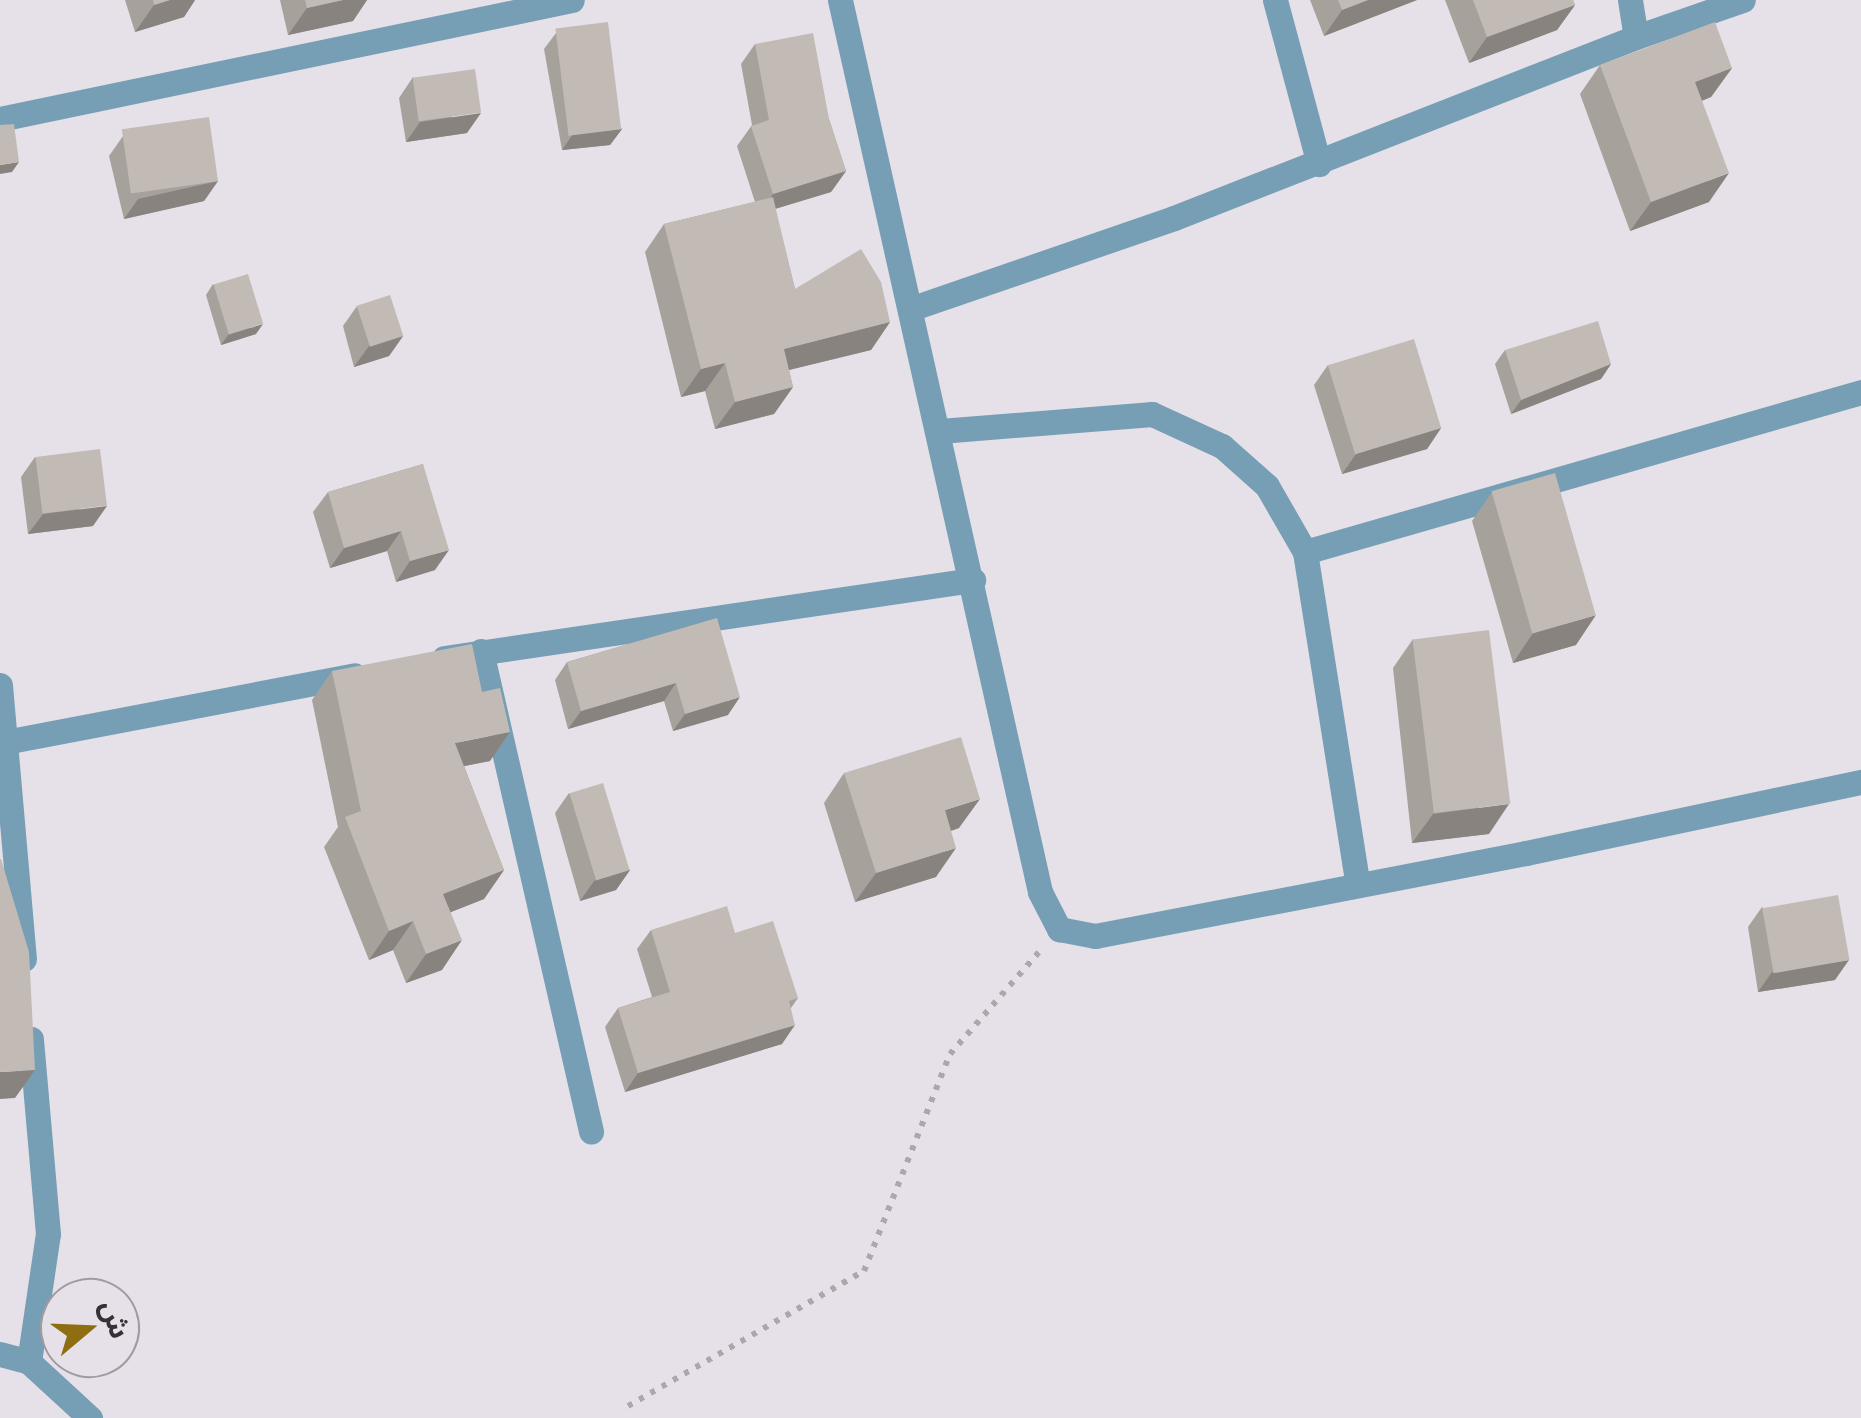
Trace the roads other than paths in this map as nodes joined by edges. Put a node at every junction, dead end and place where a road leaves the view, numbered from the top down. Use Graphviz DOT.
graph roads {
  1 [pos="572,0"];
  2 [pos="840,0"];
  3 [pos="1275,0"];
  4 [pos="1630,0"];
  5 [pos="1742,0"];
  6 [pos="479,8"];
  7 [pos="1636,37"];
  8 [pos="0,118"];
  9 [pos="1319,164"];
  10 [pos="910,309"];
  11 [pos="1861,392"];
  12 [pos="940,431"];
  13 [pos="1305,552"];
  14 [pos="973,580"];
  15 [pos="480,651"];
  16 [pos="424,662"];
  17 [pos="386,670"];
  18 [pos="0,685"];
  19 [pos="5,742"];
  20 [pos="1861,782"];
  21 [pos="1358,885"];
  22 [pos="26,978"];
  23 [pos="29,1017"];
  24 [pos="591,1132"];
  25 [pos="0,1354"];
  26 [pos="29,1362"];
  27 [pos="90,1418"];
  1 -- 6 [label="street"];
  2 -- 10 [label="street"];
  3 -- 9 [label="street"];
  4 -- 7 [label="street"];
  5 -- 7 [label="street"];
  6 -- 8 [label="street"];
  7 -- 9 [label="street"];
  9 -- 10 [label="street"];
  10 -- 12 [label="street"];
  11 -- 13 [label="street"];
  12 -- 13 [label="street"];
  12 -- 14 [label="street"];
  13 -- 21 [label="street"];
  14 -- 15 [label="street"];
  14 -- 21 [label="street"];
  15 -- 16 [label="street"];
  15 -- 24 [label="street"];
  17 -- 19 [label="street"];
  18 -- 19 [label="street"];
  19 -- 22 [label="street"];
  20 -- 21 [label="street"];
  23 -- 26 [label="street"];
  25 -- 26 [label="street"];
  26 -- 27 [label="street"];
}
